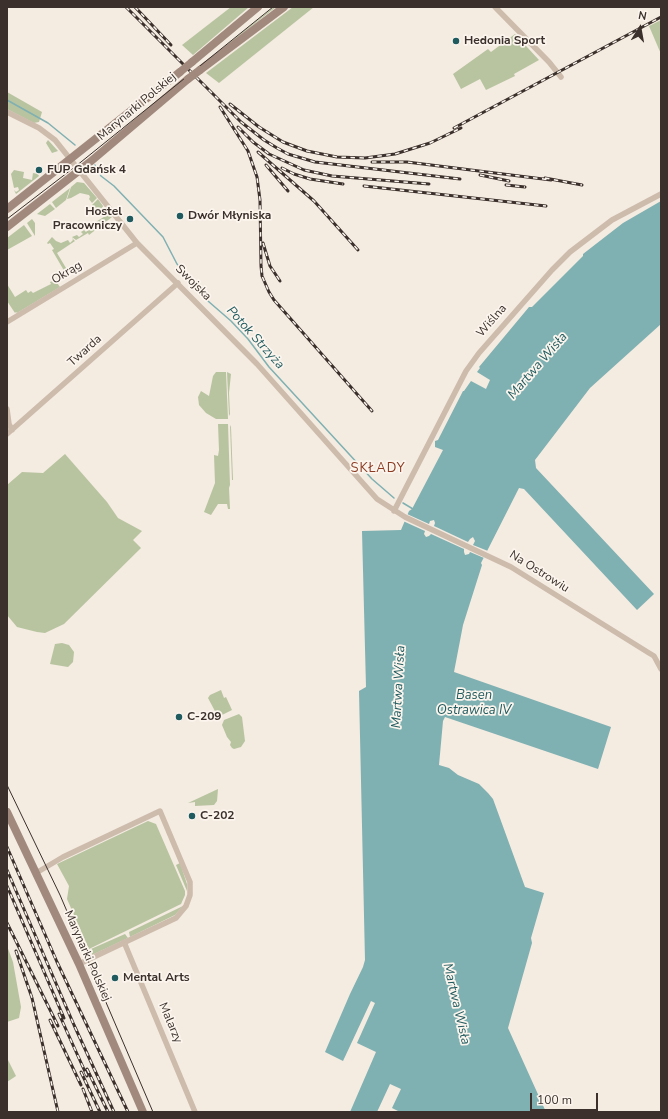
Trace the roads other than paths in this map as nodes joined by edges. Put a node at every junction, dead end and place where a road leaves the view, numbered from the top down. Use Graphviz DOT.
graph roads {
  1 [pos="258,7"];
  2 [pos="284,7"];
  3 [pos="495,7"];
  4 [pos="561,77"];
  5 [pos="7,112"];
  6 [pos="70,159"];
  7 [pos="79,171"];
  8 [pos="661,194"];
  9 [pos="7,209"];
  10 [pos="7,227"];
  11 [pos="138,243"];
  12 [pos="178,283"];
  13 [pos="7,322"];
  14 [pos="7,409"];
  15 [pos="12,430"];
  16 [pos="7,434"];
  17 [pos="394,511"];
  18 [pos="661,670"];
  19 [pos="7,812"];
  20 [pos="36,873"];
  21 [pos="124,942"];
  22 [pos="79,964"];
  23 [pos="142,1112"];
  24 [pos="195,1112"];
  1 -- 6 [label="main road, Marynarki Polskiej, bridge"];
  2 -- 7 [label="main road, Marynarki Polskiej, bridge"];
  3 -- 4 [label="street"];
  5 -- 6 [label="street, Swojska"];
  6 -- 7 [label="street, Swojska"];
  6 -- 9 [label="main road, Marynarki Polskiej"];
  7 -- 10 [label="main road, Marynarki Polskiej"];
  7 -- 11 [label="street, Swojska"];
  8 -- 17 [label="street, Wiślna"];
  11 -- 12 [label="street, Swojska"];
  11 -- 13 [label="street, Okrąg"];
  12 -- 15 [label="street, Twarda"];
  12 -- 17 [label="street, Swojska"];
  14 -- 15 [label="street"];
  15 -- 16 [label="street, Twarda"];
  17 -- 18 [label="street, Na Ostrowiu"];
  19 -- 20 [label="main road, Marynarki Polskiej"];
  20 -- 21 [label="street"];
  20 -- 22 [label="main road, Marynarki Polskiej"];
  21 -- 22 [label="street"];
  21 -- 24 [label="street, Malarzy"];
  22 -- 23 [label="main road, Marynarki Polskiej"];
}
